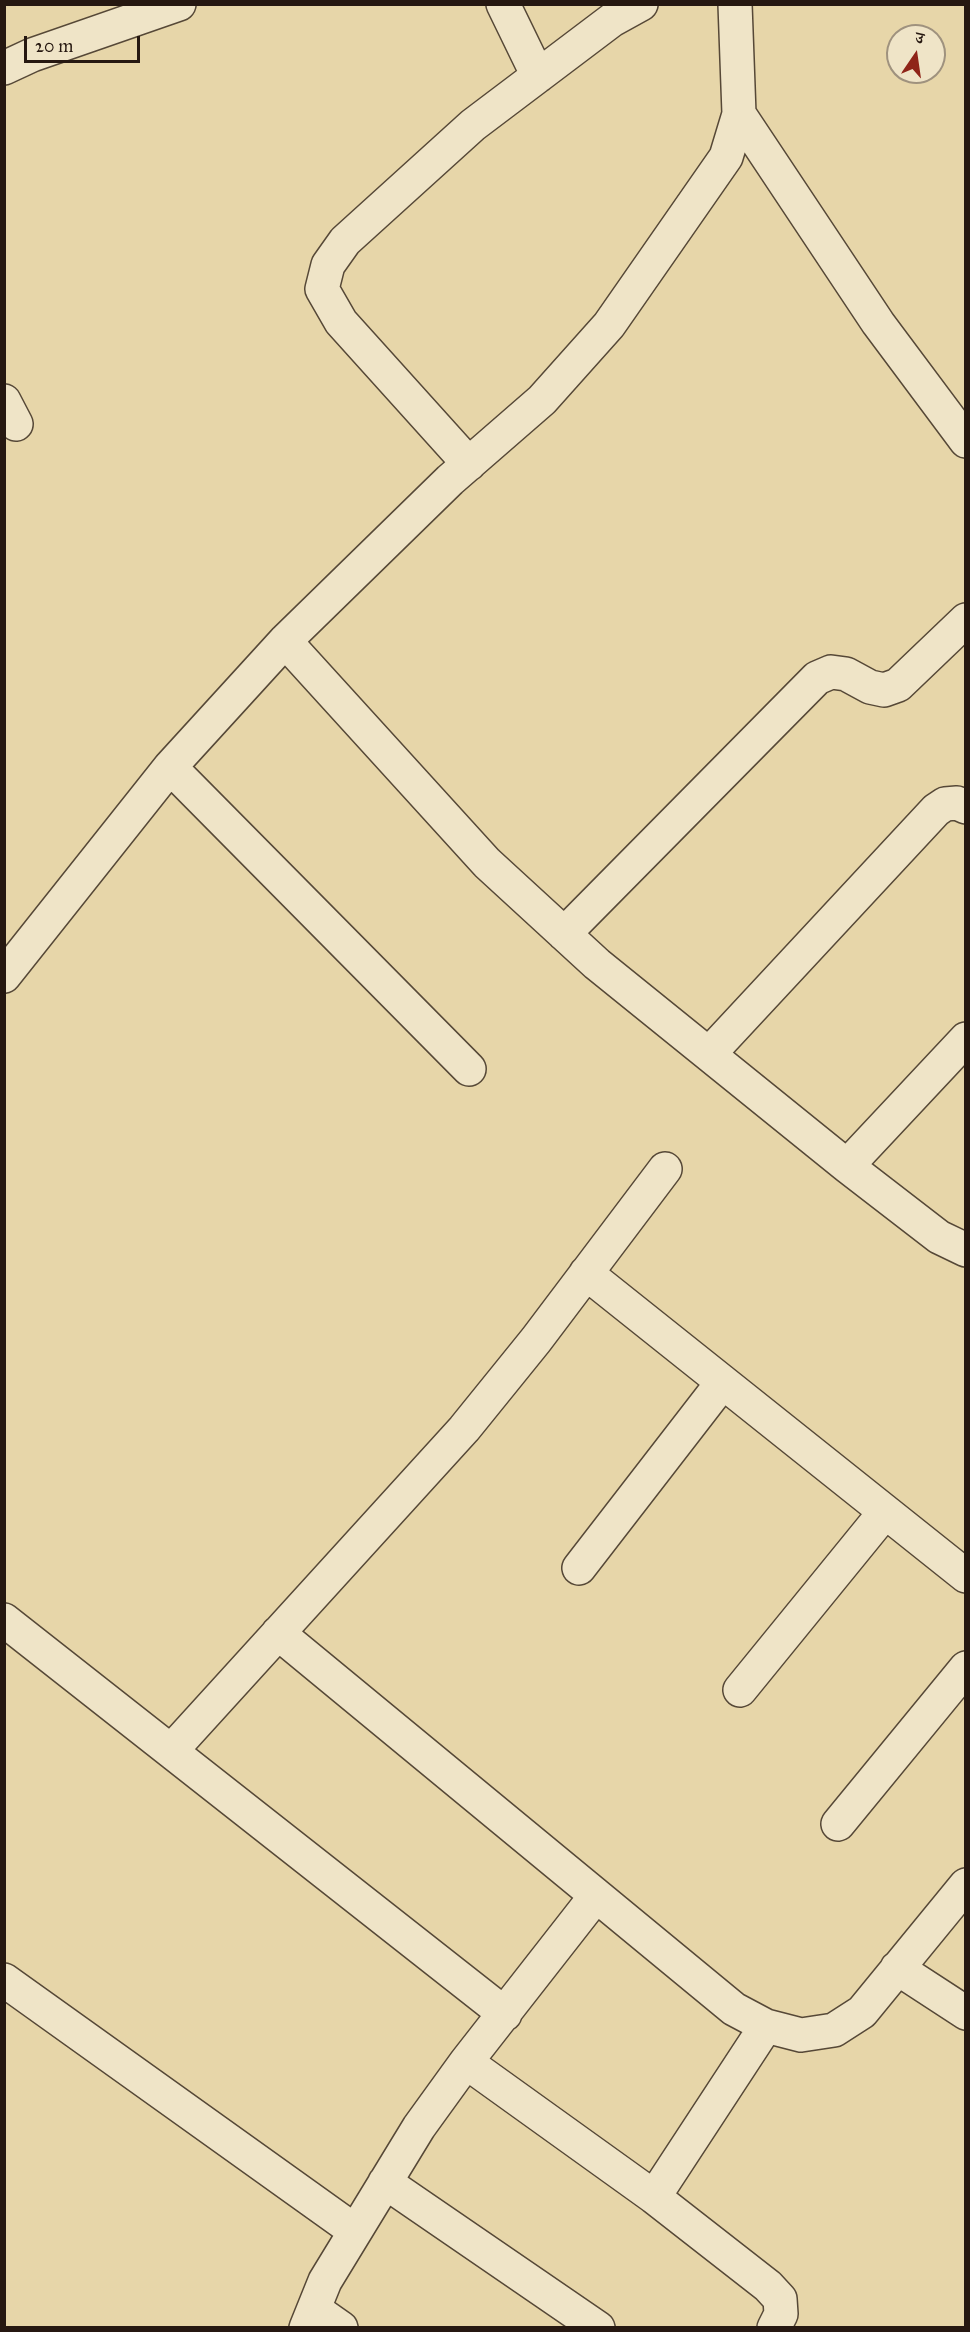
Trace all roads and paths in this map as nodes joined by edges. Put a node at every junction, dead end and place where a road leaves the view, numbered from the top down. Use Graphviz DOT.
graph roads {
  1 [pos="178,4"];
  2 [pos="502,4"];
  3 [pos="641,4"];
  4 [pos="735,4"];
  5 [pos="4,68"];
  6 [pos="538,76"];
  7 [pos="739,114"];
  8 [pos="966,441"];
  9 [pos="469,464"];
  10 [pos="966,620"];
  11 [pos="285,641"];
  12 [pos="170,767"];
  13 [pos="966,807"];
  14 [pos="564,934"];
  15 [pos="4,976"];
  16 [pos="966,1039"];
  17 [pos="709,1054"];
  18 [pos="469,1069"];
  19 [pos="847,1166"];
  20 [pos="665,1168"];
  21 [pos="966,1250"];
  22 [pos="586,1274"];
  23 [pos="722,1383"];
  24 [pos="885,1512"];
  25 [pos="579,1568"];
  26 [pos="966,1576"];
  27 [pos="4,1620"];
  28 [pos="278,1633"];
  29 [pos="966,1668"];
  30 [pos="740,1690"];
  31 [pos="171,1751"];
  32 [pos="838,1824"];
  33 [pos="966,1885"];
  34 [pos="595,1897"];
  35 [pos="897,1968"];
  36 [pos="4,1980"];
  37 [pos="966,2013"];
  38 [pos="505,2014"];
  39 [pos="766,2026"];
  40 [pos="466,2062"];
  41 [pos="385,2182"];
  42 [pos="654,2197"];
  43 [pos="355,2231"];
  44 [pos="310,2318"];
  45 [pos="341,2328"];
  46 [pos="598,2328"];
  47 [pos="774,2328"];
  1 -- 5 [label="street"];
  2 -- 6 [label="street"];
  3 -- 6 [label="street"];
  4 -- 7 [label="street"];
  6 -- 9 [label="street"];
  7 -- 8 [label="street"];
  7 -- 9 [label="street"];
  9 -- 11 [label="street"];
  10 -- 14 [label="street"];
  11 -- 12 [label="street"];
  11 -- 14 [label="street"];
  12 -- 15 [label="street"];
  12 -- 18 [label="street"];
  13 -- 17 [label="street"];
  14 -- 17 [label="street"];
  16 -- 19 [label="street"];
  17 -- 19 [label="street"];
  19 -- 21 [label="street"];
  20 -- 22 [label="street"];
  22 -- 23 [label="street"];
  22 -- 28 [label="street"];
  23 -- 24 [label="street"];
  23 -- 25 [label="street"];
  24 -- 26 [label="street"];
  24 -- 30 [label="street"];
  27 -- 31 [label="street"];
  28 -- 31 [label="street"];
  28 -- 34 [label="street"];
  29 -- 32 [label="street"];
  31 -- 38 [label="street"];
  33 -- 35 [label="street"];
  34 -- 38 [label="street"];
  34 -- 39 [label="street"];
  35 -- 37 [label="street"];
  35 -- 39 [label="street"];
  36 -- 43 [label="street"];
  38 -- 40 [label="street"];
  39 -- 42 [label="street"];
  40 -- 41 [label="street"];
  40 -- 42 [label="street"];
  41 -- 43 [label="street"];
  41 -- 46 [label="street"];
  42 -- 47 [label="street"];
  43 -- 44 [label="street"];
  44 -- 45 [label="street"];
}
